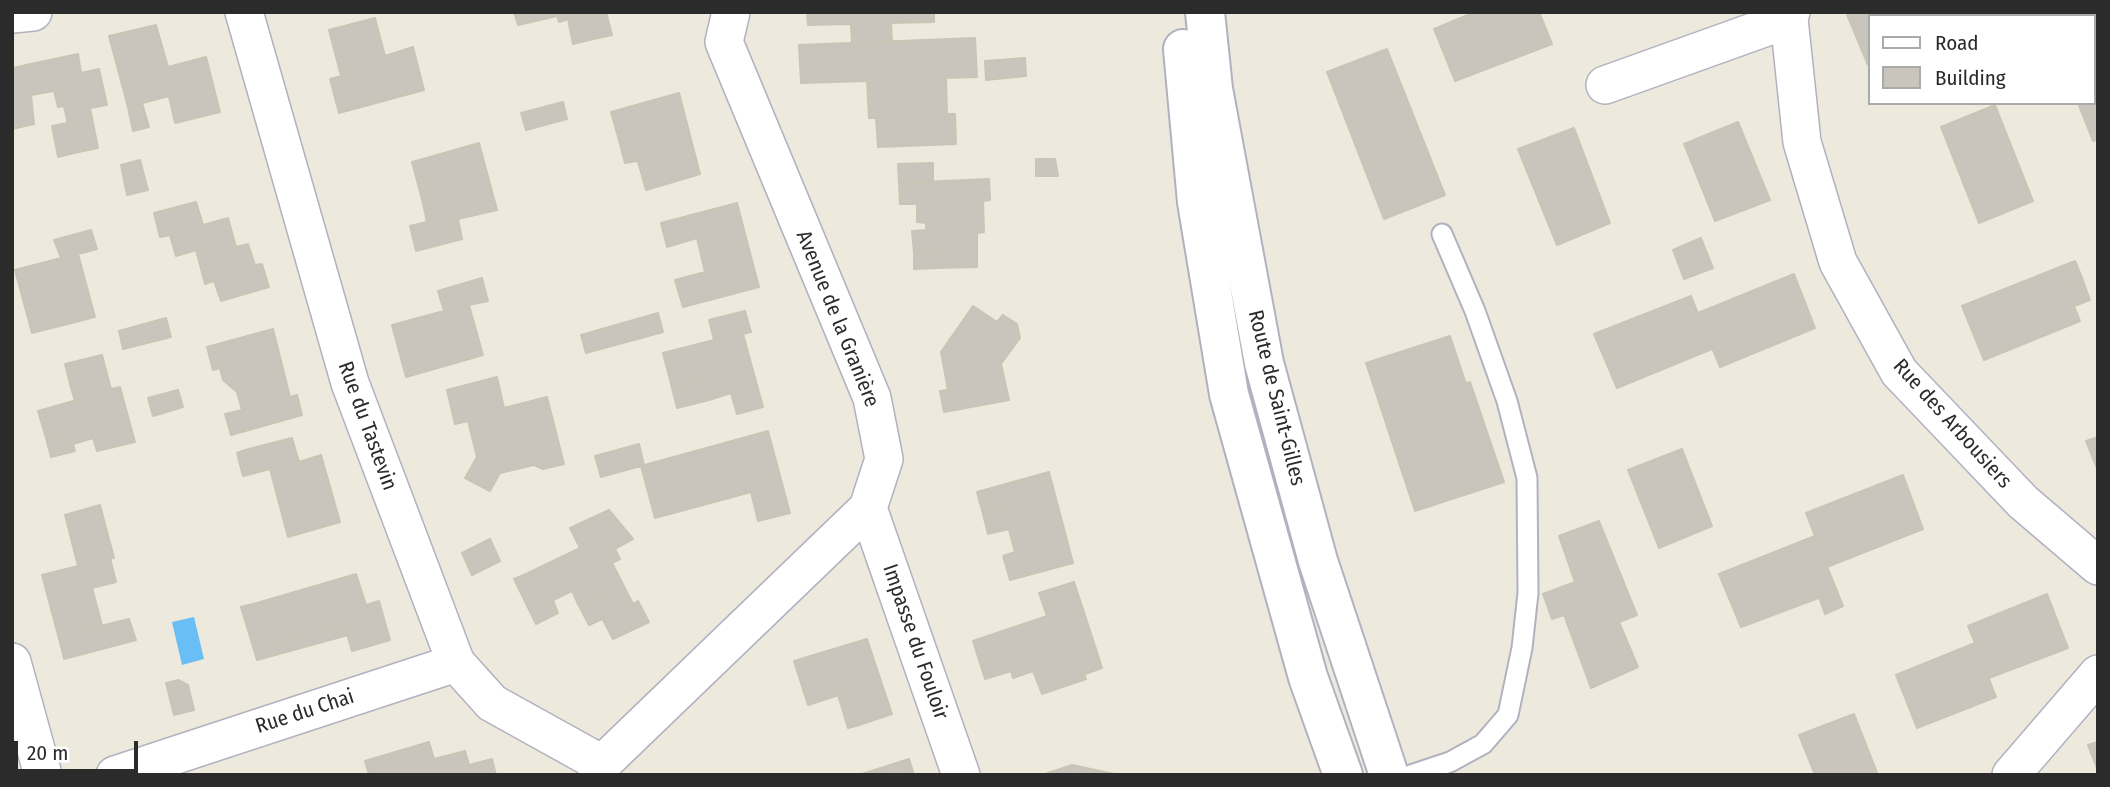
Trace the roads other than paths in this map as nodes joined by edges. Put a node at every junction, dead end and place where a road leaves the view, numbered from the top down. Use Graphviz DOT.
graph roads {
  1 [pos="33,12"];
  2 [pos="244,12"];
  3 [pos="731,12"];
  4 [pos="1180,12"];
  5 [pos="1205,12"];
  6 [pos="12,14"];
  7 [pos="1790,16"];
  8 [pos="1605,85"];
  9 [pos="1442,234"];
  10 [pos="868,508"];
  11 [pos="2098,566"];
  12 [pos="1286,597"];
  13 [pos="12,662"];
  14 [pos="456,663"];
  15 [pos="2098,674"];
  16 [pos="599,769"];
  17 [pos="43,775"];
  18 [pos="115,775"];
  19 [pos="961,775"];
  20 [pos="1343,775"];
  21 [pos="1366,775"];
  22 [pos="1389,775"];
  23 [pos="1410,775"];
  24 [pos="2011,775"];
  1 -- 6 [label="street"];
  2 -- 14 [label="street, Rue du Tastevin"];
  3 -- 10 [label="street, Avenue de la Granière"];
  4 -- 12 [label="main road, Route de Saint-Gilles"];
  5 -- 22 [label="main road, Route de Saint-Gilles"];
  7 -- 8 [label="street"];
  7 -- 11 [label="street, Rue des Arbousiers"];
  9 -- 23 [label="lane"];
  10 -- 16 [label="street, Avenue de la Granière"];
  10 -- 19 [label="street, Impasse du Fouloir"];
  12 -- 20 [label="main road, Route de Saint-Gilles"];
  12 -- 21 [label="main road"];
  13 -- 17 [label="street"];
  14 -- 16 [label="street, Rue du Tastevin"];
  14 -- 18 [label="street, Rue du Chai"];
  15 -- 24 [label="street"];
}
